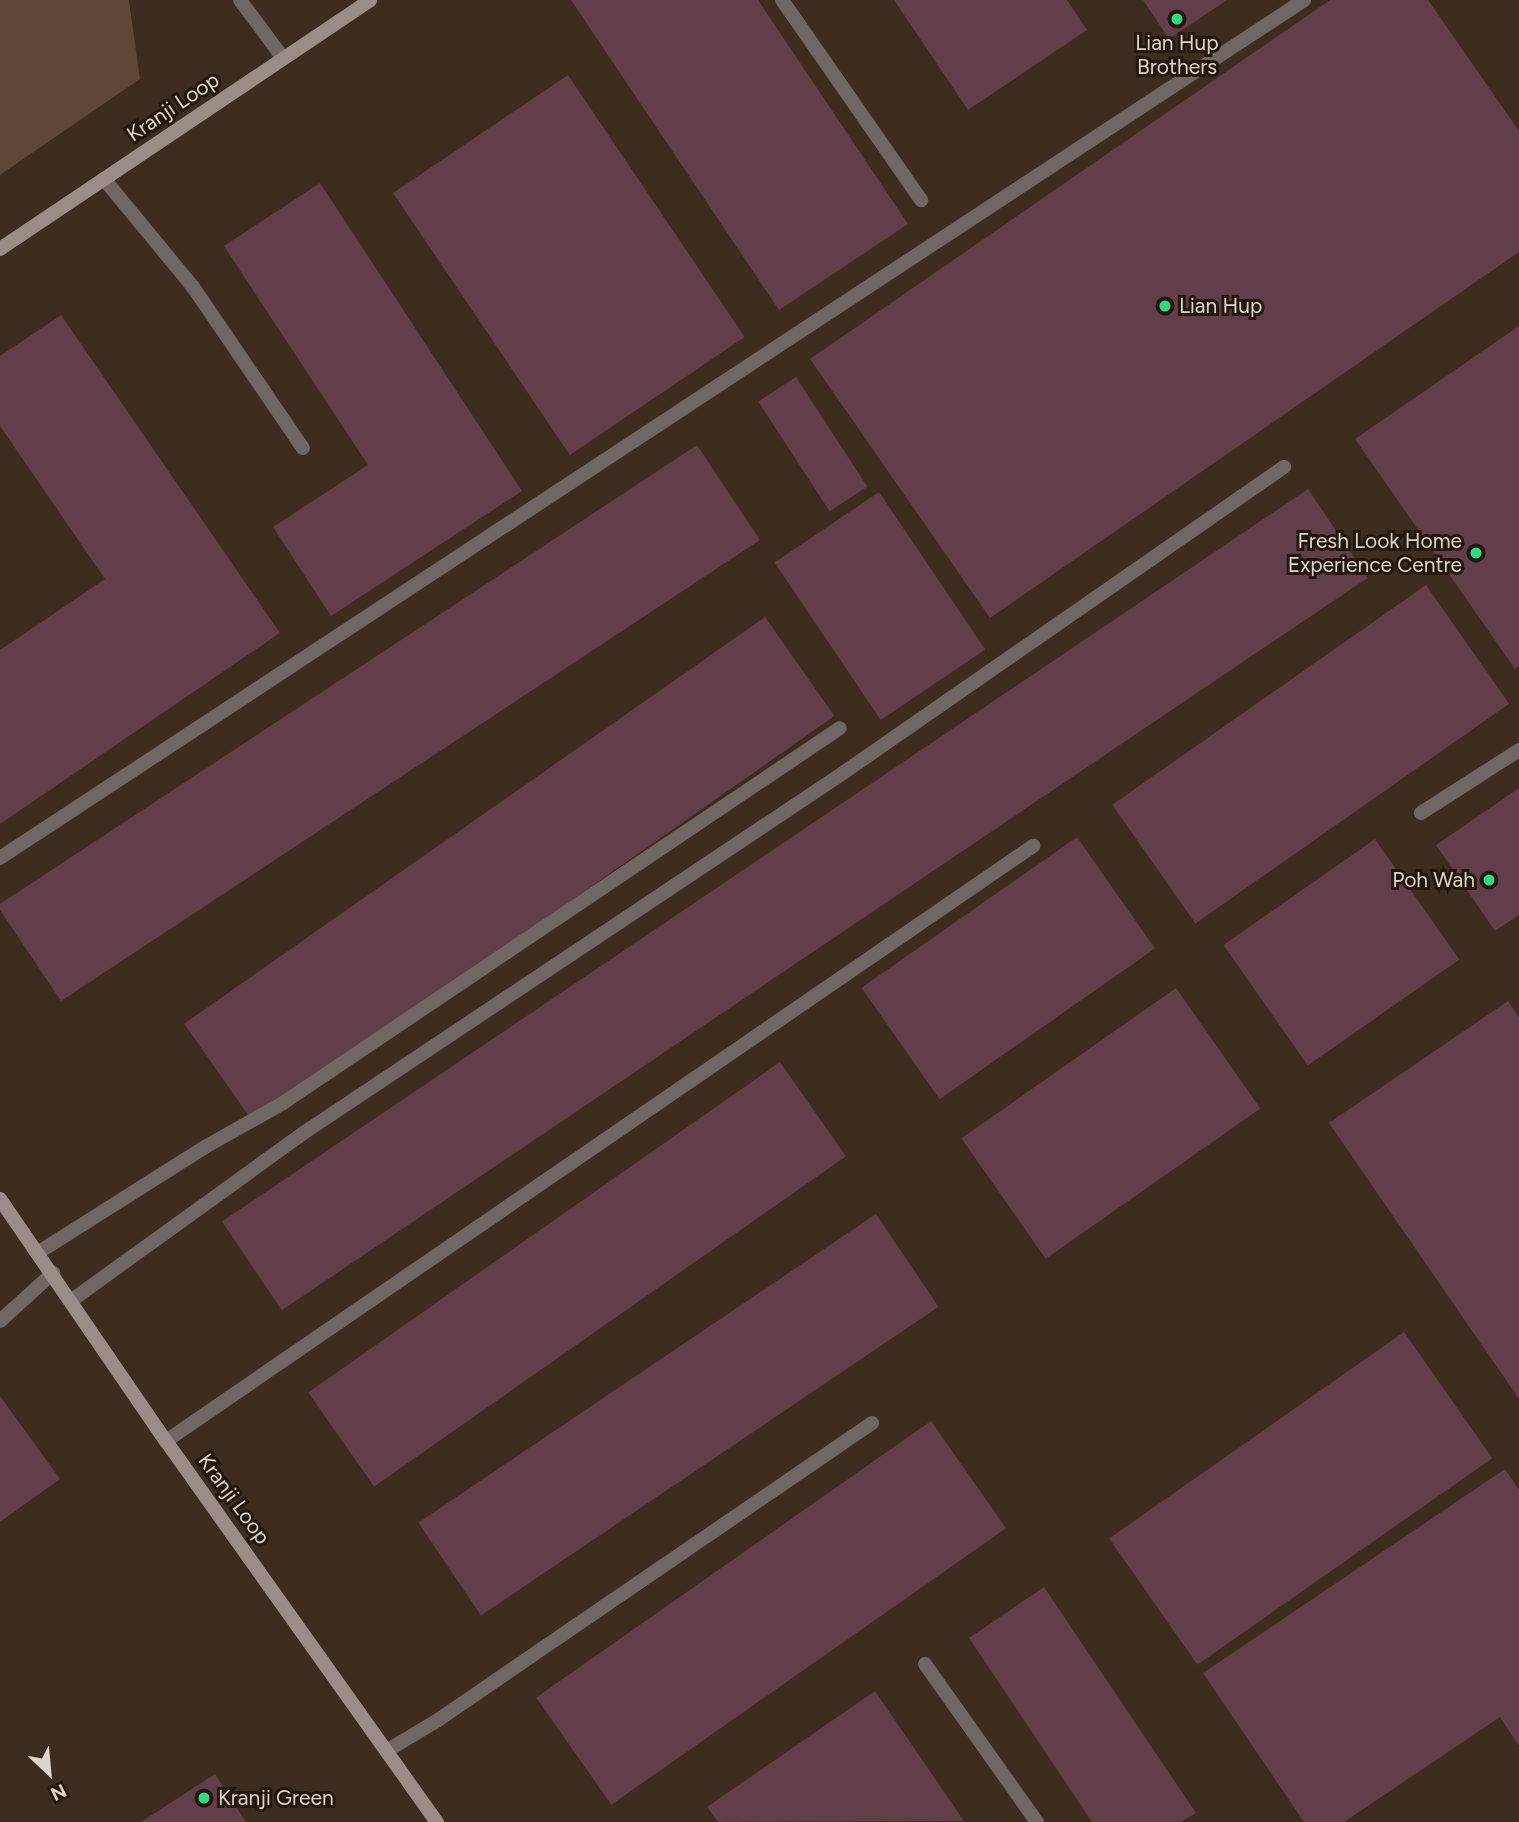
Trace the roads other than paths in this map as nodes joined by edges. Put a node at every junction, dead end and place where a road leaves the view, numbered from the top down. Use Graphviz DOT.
graph roads {
  1 [pos="240,0"];
  2 [pos="370,0"];
  3 [pos="782,0"];
  4 [pos="1304,0"];
  5 [pos="283,58"];
  6 [pos="104,179"];
  7 [pos="921,200"];
  8 [pos="0,249"];
  9 [pos="303,448"];
  10 [pos="1284,467"];
  11 [pos="840,728"];
  12 [pos="1519,750"];
  13 [pos="1421,813"];
  14 [pos="1033,846"];
  15 [pos="0,858"];
  16 [pos="0,1199"];
  17 [pos="39,1252"];
  18 [pos="53,1273"];
  19 [pos="72,1300"];
  20 [pos="0,1321"];
  21 [pos="872,1423"];
  22 [pos="166,1440"];
  23 [pos="925,1664"];
  24 [pos="388,1750"];
  25 [pos="437,1822"];
  26 [pos="1037,1822"];
  1 -- 5 [label="lane"];
  2 -- 5 [label="street, Kranji Loop"];
  3 -- 7 [label="lane"];
  4 -- 15 [label="lane"];
  5 -- 6 [label="street, Kranji Loop"];
  6 -- 8 [label="street, Kranji Loop"];
  6 -- 9 [label="lane"];
  10 -- 19 [label="lane"];
  11 -- 17 [label="lane"];
  12 -- 13 [label="lane"];
  14 -- 22 [label="lane"];
  16 -- 17 [label="street, Kranji Loop"];
  17 -- 18 [label="street, Kranji Loop"];
  18 -- 19 [label="street, Kranji Loop"];
  18 -- 20 [label="lane"];
  19 -- 22 [label="street, Kranji Loop"];
  21 -- 24 [label="lane"];
  22 -- 24 [label="street, Kranji Loop"];
  23 -- 26 [label="lane"];
  24 -- 25 [label="street, Kranji Loop"];
}
